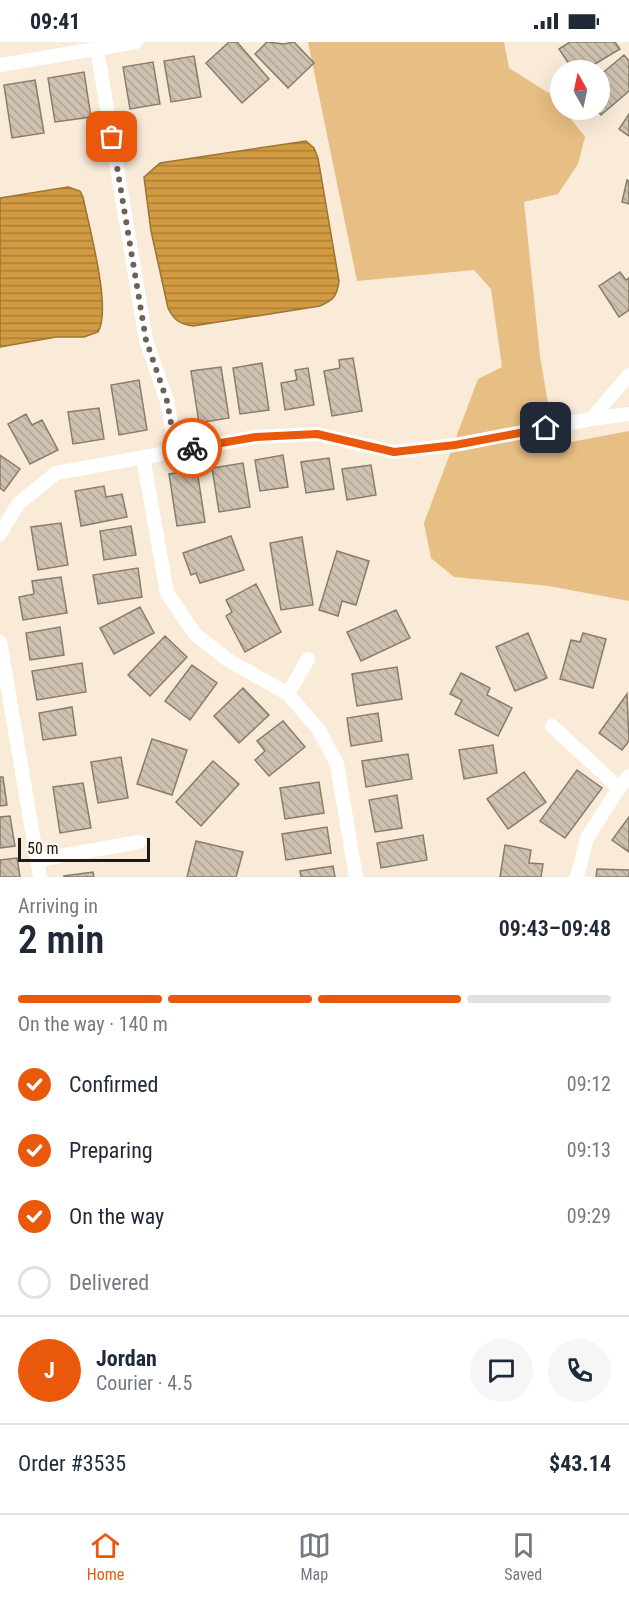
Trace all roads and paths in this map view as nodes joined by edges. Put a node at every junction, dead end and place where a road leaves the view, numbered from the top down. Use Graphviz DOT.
graph roads {
  1 [pos="135,42"];
  2 [pos="97,49"];
  3 [pos="0,65"];
  4 [pos="629,375"];
  5 [pos="629,414"];
  6 [pos="591,419"];
  7 [pos="176,451"];
  8 [pos="143,457"];
  9 [pos="0,534"];
  10 [pos="0,642"];
  11 [pos="308,659"];
  12 [pos="288,694"];
  13 [pos="552,726"];
  14 [pos="629,776"];
  15 [pos="619,788"];
  16 [pos="139,842"];
  17 [pos="37,860"];
  18 [pos="40,877"];
  19 [pos="356,877"];
  20 [pos="577,877"];
  1 -- 2 [label="street"];
  2 -- 3 [label="street"];
  2 -- 7 [label="street"];
  4 -- 6 [label="street"];
  5 -- 6 [label="street"];
  6 -- 7 [label="street"];
  7 -- 8 [label="street"];
  8 -- 9 [label="street"];
  8 -- 12 [label="street"];
  10 -- 17 [label="street"];
  11 -- 12 [label="street"];
  12 -- 19 [label="street"];
  13 -- 15 [label="street"];
  14 -- 15 [label="street"];
  15 -- 20 [label="street"];
  16 -- 17 [label="street"];
  17 -- 18 [label="street"];
}
